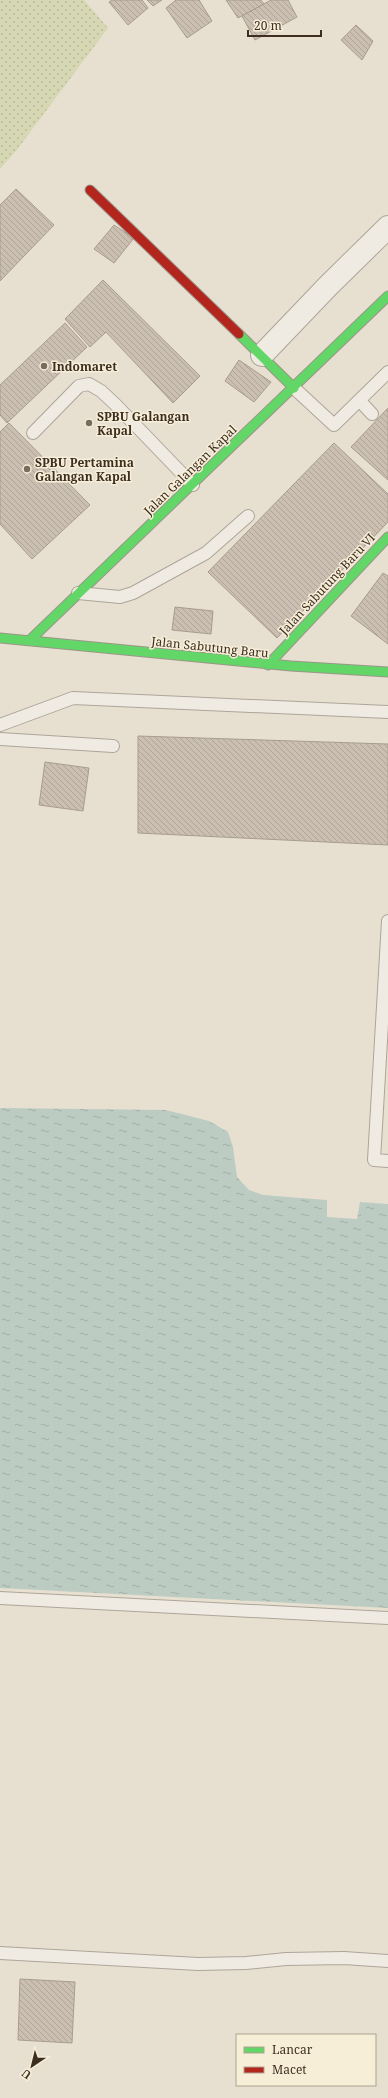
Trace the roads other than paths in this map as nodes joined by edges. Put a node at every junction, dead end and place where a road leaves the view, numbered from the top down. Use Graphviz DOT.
graph roads {
  1 [pos="90,190"];
  2 [pos="388,227"];
  3 [pos="388,296"];
  4 [pos="262,355"];
  5 [pos="388,372"];
  6 [pos="294,388"];
  7 [pos="360,401"];
  8 [pos="372,414"];
  9 [pos="33,433"];
  10 [pos="193,484"];
  11 [pos="248,516"];
  12 [pos="388,537"];
  13 [pos="78,593"];
  14 [pos="0,638"];
  15 [pos="30,640"];
  16 [pos="268,665"];
  17 [pos="388,672"];
  18 [pos="388,712"];
  19 [pos="0,725"];
  20 [pos="0,739"];
  21 [pos="113,746"];
  22 [pos="388,921"];
  23 [pos="386,974"];
  24 [pos="388,1161"];
  25 [pos="0,1598"];
  26 [pos="388,1618"];
  27 [pos="0,1953"];
  28 [pos="388,1961"];
  1 -- 4 [label="street"];
  2 -- 4 [label="street"];
  3 -- 6 [label="street, Jalan Galangan Kapal"];
  4 -- 6 [label="street"];
  5 -- 7 [label="lane"];
  6 -- 7 [label="lane"];
  6 -- 10 [label="street, Jalan Galangan Kapal"];
  7 -- 8 [label="lane"];
  9 -- 10 [label="lane"];
  10 -- 13 [label="street, Jalan Galangan Kapal"];
  11 -- 13 [label="lane"];
  12 -- 16 [label="street, Jalan Sabutung Baru VI"];
  13 -- 15 [label="street, Jalan Galangan Kapal"];
  14 -- 15 [label="street"];
  15 -- 16 [label="street, Jalan Sabutung Baru"];
  16 -- 17 [label="street, Jalan Sabutung Baru"];
  18 -- 19 [label="lane"];
  20 -- 21 [label="lane"];
  22 -- 23 [label="lane"];
  23 -- 24 [label="lane"];
  25 -- 26 [label="lane"];
  27 -- 28 [label="lane"];
}
